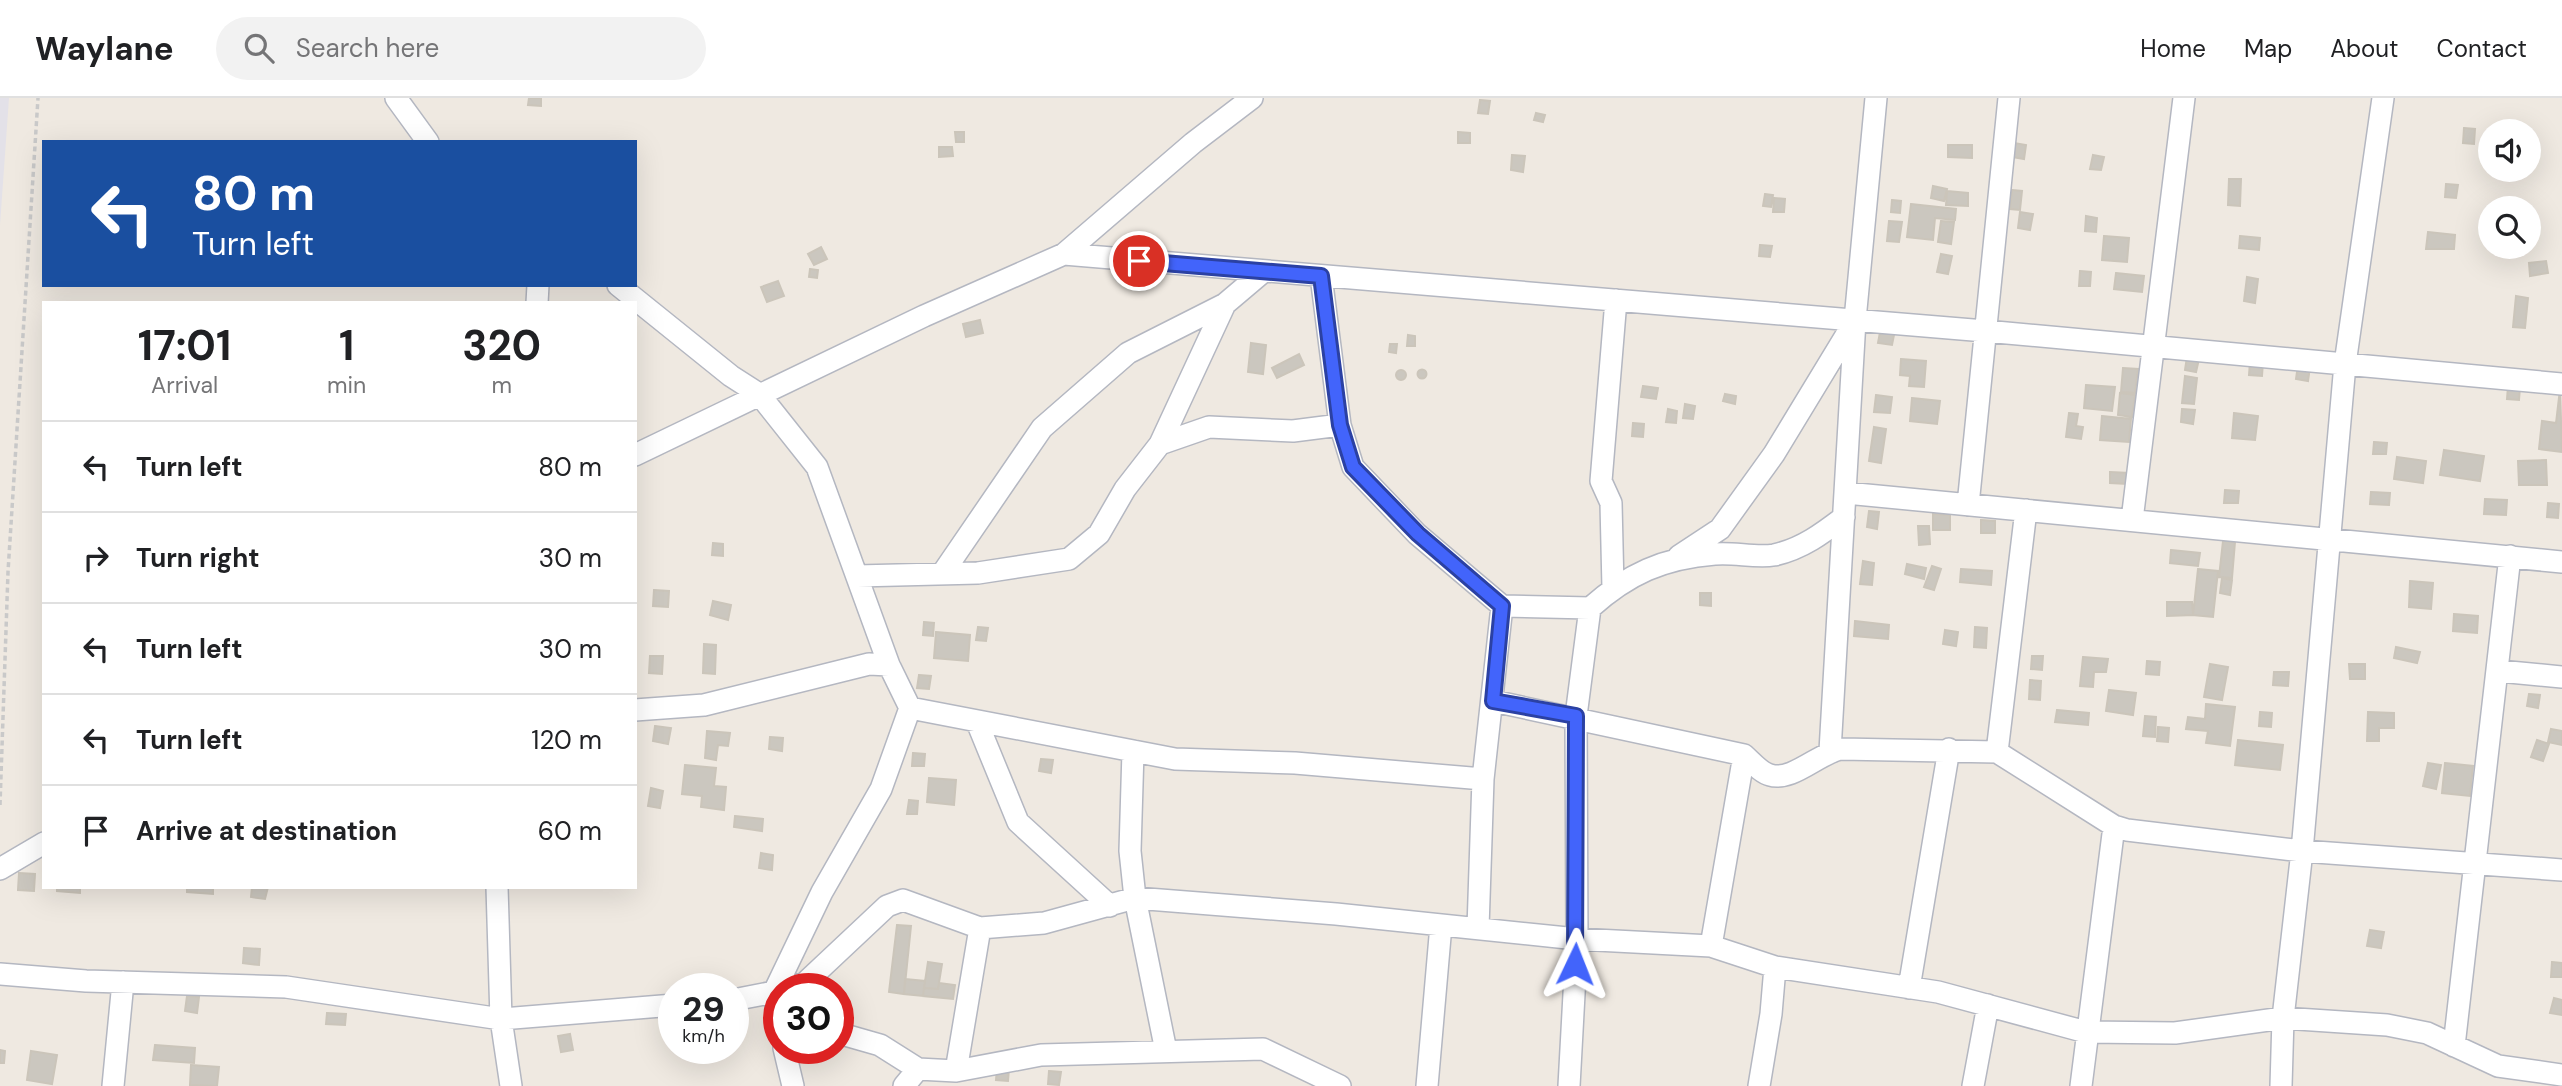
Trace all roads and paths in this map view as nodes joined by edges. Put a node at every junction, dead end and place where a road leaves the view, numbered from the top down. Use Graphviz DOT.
graph roads {
  1 [pos="38,98"];
  2 [pos="396,98"];
  3 [pos="1252,98"];
  4 [pos="1876,98"];
  5 [pos="2009,98"];
  6 [pos="2184,98"];
  7 [pos="2383,98"];
  8 [pos="427,140"];
  9 [pos="1064,254"];
  10 [pos="1264,271"];
  11 [pos="1321,276"];
  12 [pos="620,287"];
  13 [pos="1616,300"];
  14 [pos="1225,303"];
  15 [pos="1855,320"];
  16 [pos="1985,331"];
  17 [pos="2154,347"];
  18 [pos="2345,364"];
  19 [pos="2562,384"];
  20 [pos="759,394"];
  21 [pos="1340,425"];
  22 [pos="1160,444"];
  23 [pos="637,455"];
  24 [pos="1846,493"];
  25 [pos="1968,505"];
  26 [pos="2025,510"];
  27 [pos="1844,517"];
  28 [pos="2132,520"];
  29 [pos="2330,537"];
  30 [pos="2510,556"];
  31 [pos="2562,562"];
  32 [pos="1668,563"];
  33 [pos="943,574"];
  34 [pos="858,576"];
  35 [pos="1613,588"];
  36 [pos="1502,606"];
  37 [pos="1590,608"];
  38 [pos="889,665"];
  39 [pos="2499,671"];
  40 [pos="2562,677"];
  41 [pos="1493,701"];
  42 [pos="910,708"];
  43 [pos="637,710"];
  44 [pos="1576,716"];
  45 [pos="977,722"];
  46 [pos="1949,749"];
  47 [pos="1133,751"];
  48 [pos="1830,751"];
  49 [pos="1997,752"];
  50 [pos="1744,755"];
  51 [pos="1483,779"];
  52 [pos="0,805"];
  53 [pos="2114,825"];
  54 [pos="42,844"];
  55 [pos="2302,850"];
  56 [pos="2477,865"];
  57 [pos="0,869"];
  58 [pos="2562,870"];
  59 [pos="497,889"];
  60 [pos="1135,898"];
  61 [pos="1110,906"];
  62 [pos="1441,925"];
  63 [pos="980,928"];
  64 [pos="1478,928"];
  65 [pos="1577,939"];
  66 [pos="1712,946"];
  67 [pos="1775,967"];
  68 [pos="788,973"];
  69 [pos="815,973"];
  70 [pos="0,974"];
  71 [pos="123,982"];
  72 [pos="1909,988"];
  73 [pos="1988,1005"];
  74 [pos="658,1006"];
  75 [pos="2283,1018"];
  76 [pos="501,1020"];
  77 [pos="2086,1032"];
  78 [pos="854,1038"];
  79 [pos="2454,1046"];
  80 [pos="1166,1051"];
  81 [pos="788,1064"];
  82 [pos="918,1069"];
  83 [pos="956,1071"];
  84 [pos="2562,1075"];
  85 [pos="113,1086"];
  86 [pos="511,1086"];
  87 [pos="793,1086"];
  88 [pos="904,1086"];
  89 [pos="1340,1086"];
  90 [pos="1427,1086"];
  91 [pos="1569,1086"];
  92 [pos="1759,1086"];
  93 [pos="1973,1086"];
  94 [pos="2081,1086"];
  95 [pos="2281,1086"];
  1 -- 52 [label="path"];
  2 -- 8 [label="street"];
  3 -- 9 [label="street"];
  4 -- 15 [label="street"];
  5 -- 16 [label="street"];
  6 -- 17 [label="street"];
  7 -- 18 [label="street"];
  9 -- 10 [label="street"];
  9 -- 20 [label="street"];
  10 -- 11 [label="street"];
  10 -- 14 [label="street"];
  11 -- 13 [label="street"];
  11 -- 21 [label="street"];
  12 -- 20 [label="street"];
  13 -- 15 [label="street"];
  13 -- 35 [label="street"];
  14 -- 22 [label="street"];
  14 -- 33 [label="street"];
  15 -- 16 [label="street"];
  15 -- 24 [label="street"];
  15 -- 32 [label="street"];
  16 -- 17 [label="street"];
  16 -- 25 [label="street"];
  17 -- 18 [label="street"];
  17 -- 28 [label="street"];
  18 -- 19 [label="street"];
  18 -- 29 [label="street"];
  20 -- 23 [label="street"];
  20 -- 34 [label="street"];
  21 -- 22 [label="street"];
  21 -- 36 [label="street"];
  22 -- 33 [label="street"];
  24 -- 25 [label="street"];
  24 -- 27 [label="street"];
  25 -- 26 [label="street"];
  26 -- 28 [label="street"];
  26 -- 49 [label="street"];
  27 -- 32 [label="street"];
  27 -- 48 [label="street"];
  28 -- 29 [label="street"];
  29 -- 30 [label="street"];
  29 -- 55 [label="street"];
  30 -- 31 [label="street"];
  30 -- 39 [label="street"];
  32 -- 35 [label="street"];
  33 -- 34 [label="street"];
  34 -- 38 [label="street"];
  35 -- 37 [label="street"];
  36 -- 37 [label="street"];
  36 -- 41 [label="street"];
  37 -- 44 [label="street"];
  38 -- 42 [label="street"];
  38 -- 43 [label="street"];
  39 -- 40 [label="street"];
  39 -- 56 [label="street"];
  41 -- 44 [label="street"];
  41 -- 51 [label="street"];
  42 -- 45 [label="street"];
  42 -- 68 [label="street"];
  44 -- 50 [label="street"];
  44 -- 65 [label="street"];
  45 -- 47 [label="street"];
  45 -- 61 [label="street"];
  46 -- 48 [label="street"];
  46 -- 49 [label="street"];
  46 -- 72 [label="street"];
  47 -- 51 [label="street"];
  47 -- 60 [label="street"];
  48 -- 50 [label="street"];
  49 -- 53 [label="street"];
  50 -- 66 [label="street"];
  51 -- 64 [label="street"];
  53 -- 55 [label="street"];
  53 -- 77 [label="street"];
  54 -- 57 [label="street"];
  55 -- 56 [label="street"];
  55 -- 75 [label="street"];
  56 -- 58 [label="street"];
  56 -- 79 [label="street"];
  59 -- 76 [label="street"];
  60 -- 61 [label="street"];
  60 -- 62 [label="street"];
  60 -- 80 [label="street"];
  61 -- 63 [label="street"];
  62 -- 64 [label="street"];
  62 -- 90 [label="street"];
  63 -- 69 [label="street"];
  63 -- 83 [label="street"];
  64 -- 65 [label="street"];
  65 -- 66 [label="street"];
  65 -- 91 [label="street"];
  66 -- 67 [label="street"];
  67 -- 72 [label="street"];
  67 -- 92 [label="street"];
  70 -- 71 [label="street"];
  71 -- 76 [label="street"];
  71 -- 85 [label="street"];
  72 -- 73 [label="street"];
  73 -- 77 [label="street"];
  73 -- 93 [label="street"];
  74 -- 76 [label="street"];
  75 -- 77 [label="street"];
  75 -- 79 [label="street"];
  75 -- 95 [label="street"];
  76 -- 86 [label="street"];
  77 -- 94 [label="street"];
  78 -- 82 [label="street"];
  79 -- 84 [label="street"];
  80 -- 83 [label="street"];
  80 -- 89 [label="street"];
  81 -- 87 [label="street"];
  82 -- 83 [label="street"];
  82 -- 88 [label="street"];
}
